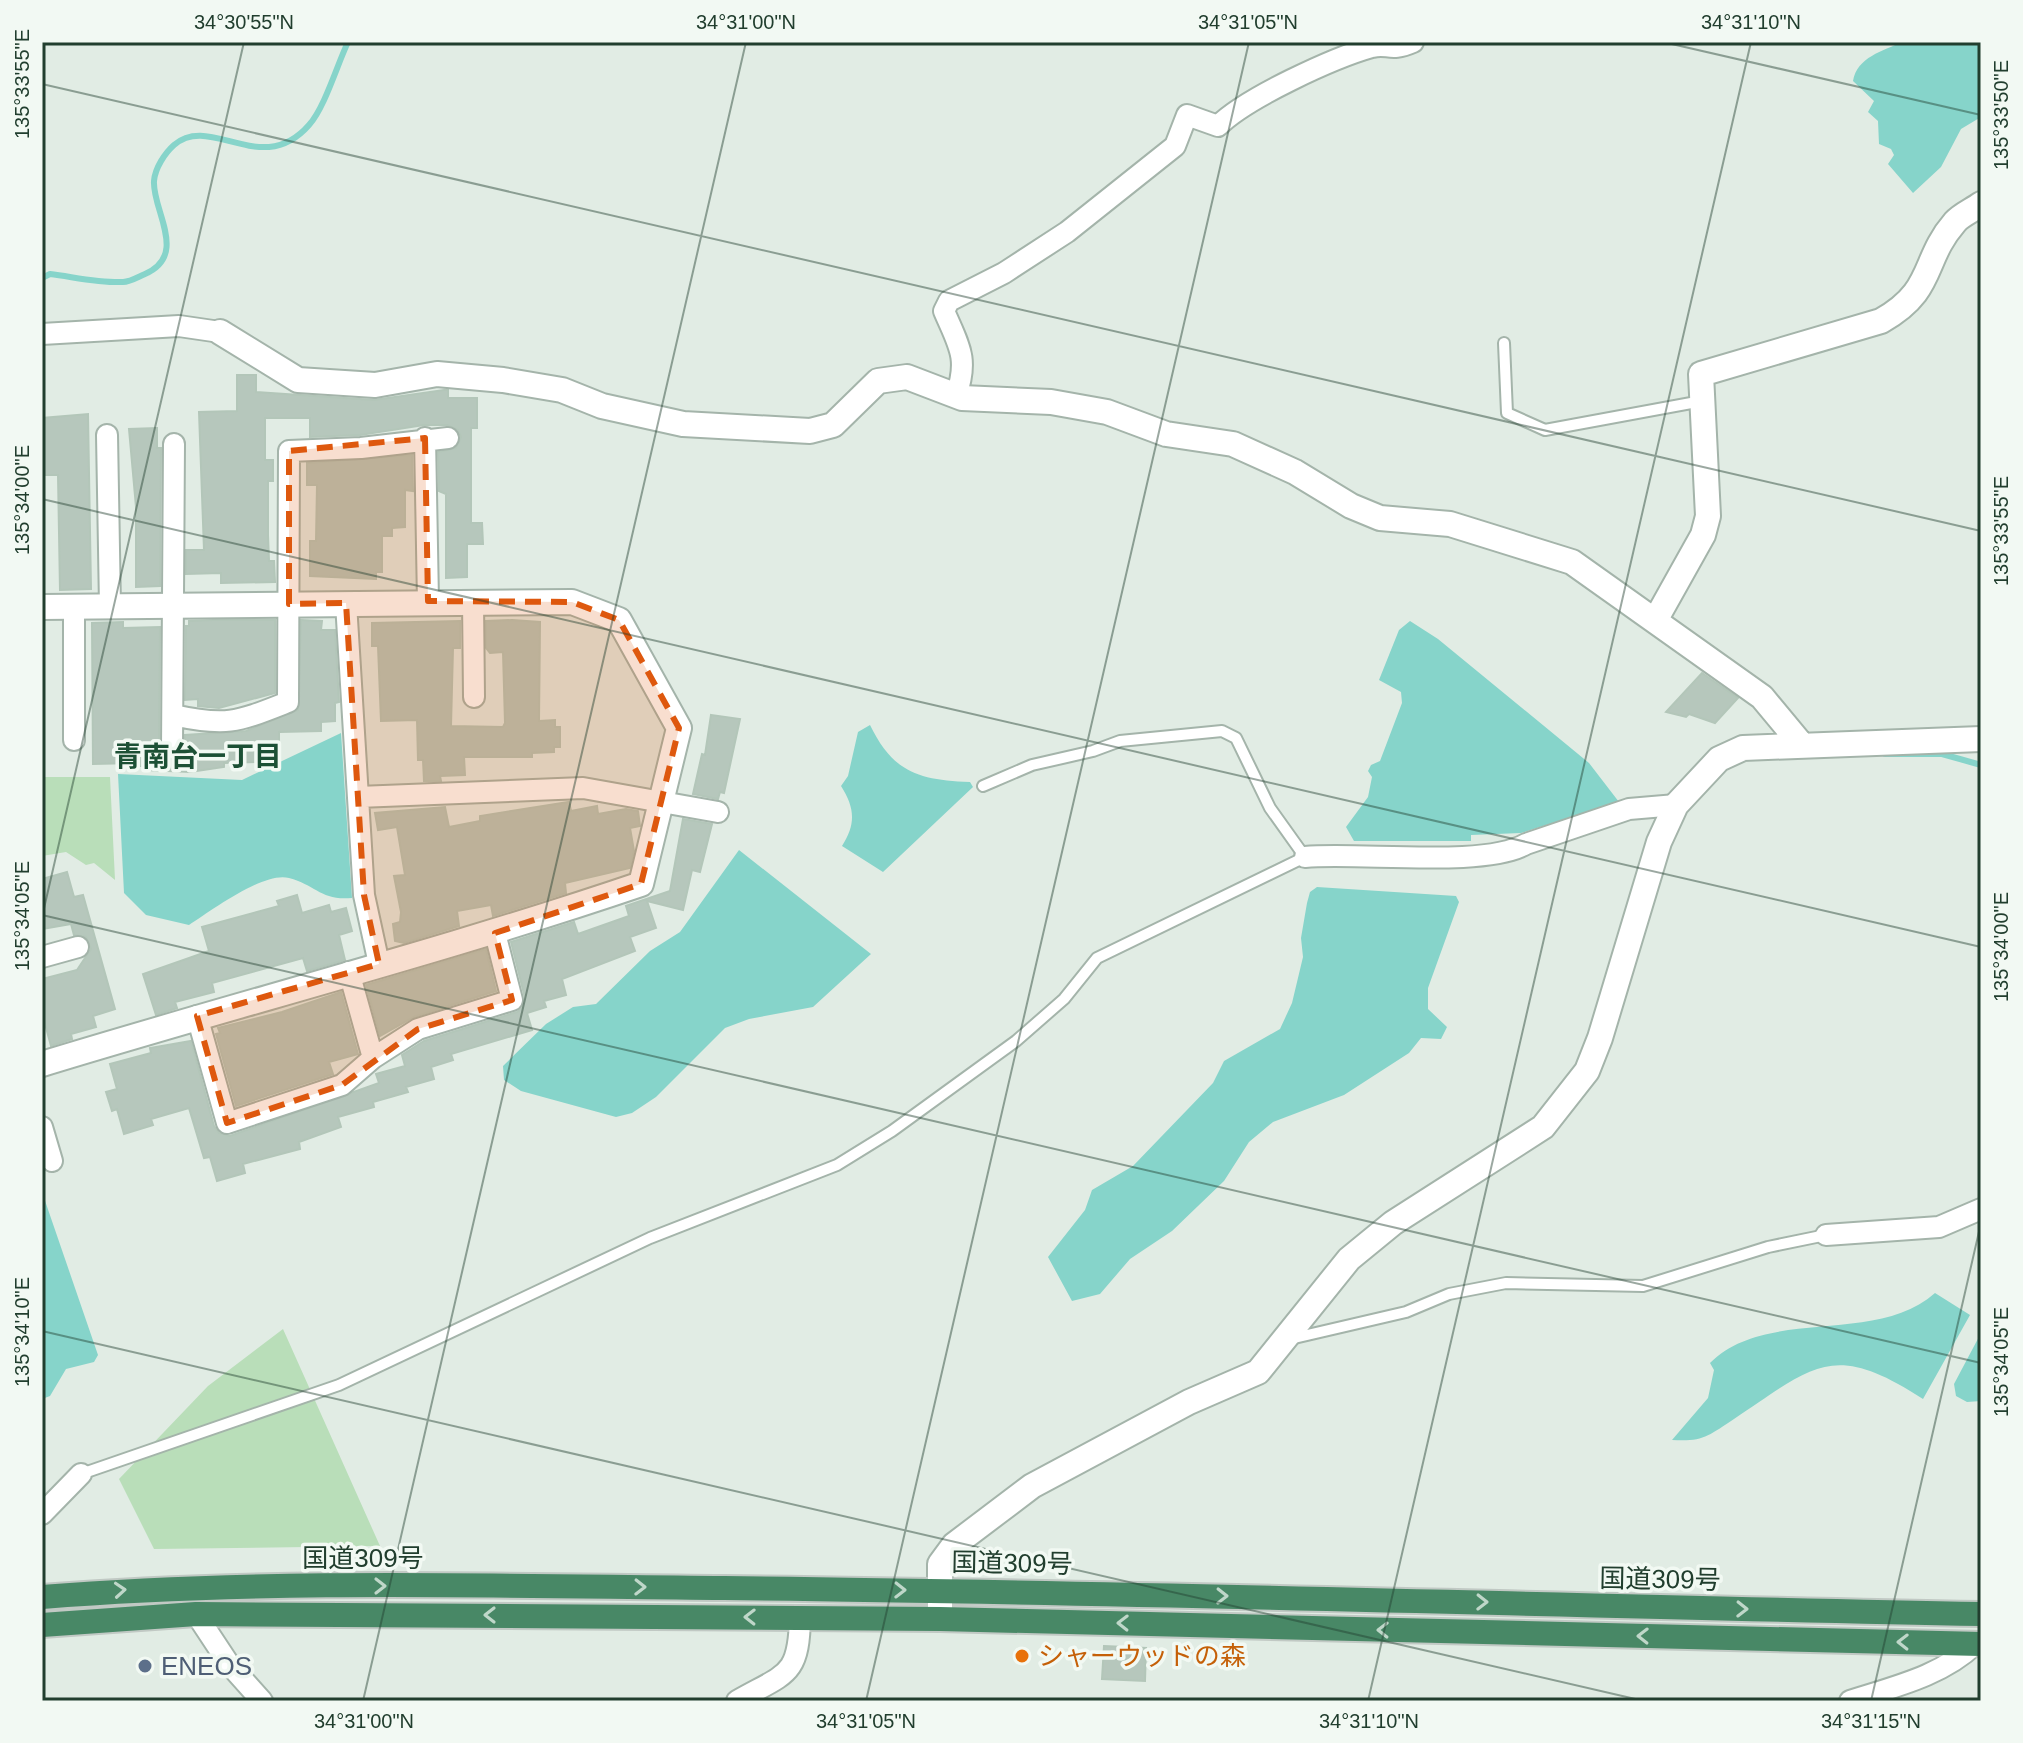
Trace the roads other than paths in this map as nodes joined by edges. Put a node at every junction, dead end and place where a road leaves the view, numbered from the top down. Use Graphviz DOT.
graph roads {
  1 [pos="1413,42"];
  2 [pos="1981,204"];
  3 [pos="220,332"];
  4 [pos="52,333"];
  5 [pos="1504,343"];
  6 [pos="42,345"];
  7 [pos="956,396"];
  8 [pos="1702,401"];
  9 [pos="107,435"];
  10 [pos="425,438"];
  11 [pos="448,438"];
  12 [pos="174,444"];
  13 [pos="428,601"];
  14 [pos="473,601"];
  15 [pos="346,603"];
  16 [pos="289,604"];
  17 [pos="174,605"];
  18 [pos="110,606"];
  19 [pos="42,607"];
  20 [pos="74,607"];
  21 [pos="1656,619"];
  22 [pos="474,697"];
  23 [pos="173,715"];
  24 [pos="1981,739"];
  25 [pos="74,740"];
  26 [pos="1801,744"];
  27 [pos="172,748"];
  28 [pos="983,786"];
  29 [pos="358,797"];
  30 [pos="661,801"];
  31 [pos="1676,805"];
  32 [pos="718,812"];
  33 [pos="1305,857"];
  34 [pos="495,933"];
  35 [pos="78,947"];
  36 [pos="42,957"];
  37 [pos="379,964"];
  38 [pos="349,972"];
  39 [pos="197,1016"];
  40 [pos="373,1058"];
  41 [pos="42,1064"];
  42 [pos="42,1127"];
  43 [pos="52,1161"];
  44 [pos="1981,1209"];
  45 [pos="1826,1235"];
  46 [pos="1288,1339"];
  47 [pos="81,1474"];
  48 [pos="42,1514"];
  49 [pos="938,1590"];
  50 [pos="42,1597"];
  51 [pos="196,1614"];
  52 [pos="1981,1614"];
  53 [pos="800,1617"];
  54 [pos="940,1619"];
  55 [pos="42,1625"];
  56 [pos="1978,1644"];
  57 [pos="262,1701"];
  58 [pos="737,1701"];
  59 [pos="1850,1701"];
  1 -- 7 [label="street"];
  2 -- 8 [label="street"];
  3 -- 4 [label="street"];
  3 -- 7 [label="street"];
  4 -- 6 [label="street"];
  5 -- 8 [label="lane"];
  7 -- 21 [label="street"];
  8 -- 21 [label="street"];
  9 -- 18 [label="street"];
  10 -- 11 [label="street"];
  10 -- 13 [label="street"];
  10 -- 16 [label="street"];
  12 -- 17 [label="street"];
  13 -- 14 [label="street"];
  13 -- 15 [label="street"];
  14 -- 22 [label="street"];
  14 -- 30 [label="street"];
  15 -- 16 [label="street"];
  15 -- 29 [label="street"];
  16 -- 17 [label="street"];
  16 -- 23 [label="street"];
  17 -- 18 [label="street"];
  17 -- 23 [label="street"];
  18 -- 20 [label="street"];
  19 -- 20 [label="street"];
  20 -- 25 [label="street"];
  21 -- 26 [label="street"];
  23 -- 27 [label="street"];
  24 -- 26 [label="street"];
  26 -- 31 [label="street"];
  28 -- 33 [label="lane"];
  29 -- 30 [label="street"];
  29 -- 37 [label="street"];
  30 -- 32 [label="street"];
  30 -- 34 [label="street"];
  31 -- 33 [label="street"];
  31 -- 46 [label="street"];
  33 -- 47 [label="lane"];
  34 -- 37 [label="street"];
  34 -- 40 [label="street"];
  35 -- 36 [label="street"];
  37 -- 38 [label="street"];
  38 -- 39 [label="street"];
  38 -- 40 [label="street"];
  39 -- 40 [label="street"];
  39 -- 41 [label="street"];
  42 -- 43 [label="street"];
  44 -- 45 [label="street"];
  45 -- 46 [label="lane"];
  46 -- 49 [label="street"];
  47 -- 48 [label="street"];
  50 -- 49 [label="highway, 国道309号, one-way"];
  49 -- 52 [label="highway, 国道309号, one-way"];
  49 -- 54 [label="street"];
  53 -- 51 [label="highway, one-way"];
  51 -- 55 [label="highway"];
  51 -- 57 [label="street"];
  53 -- 54 [label="highway"];
  53 -- 58 [label="street"];
  56 -- 54 [label="highway, one-way"];
  56 -- 59 [label="street"];
}
